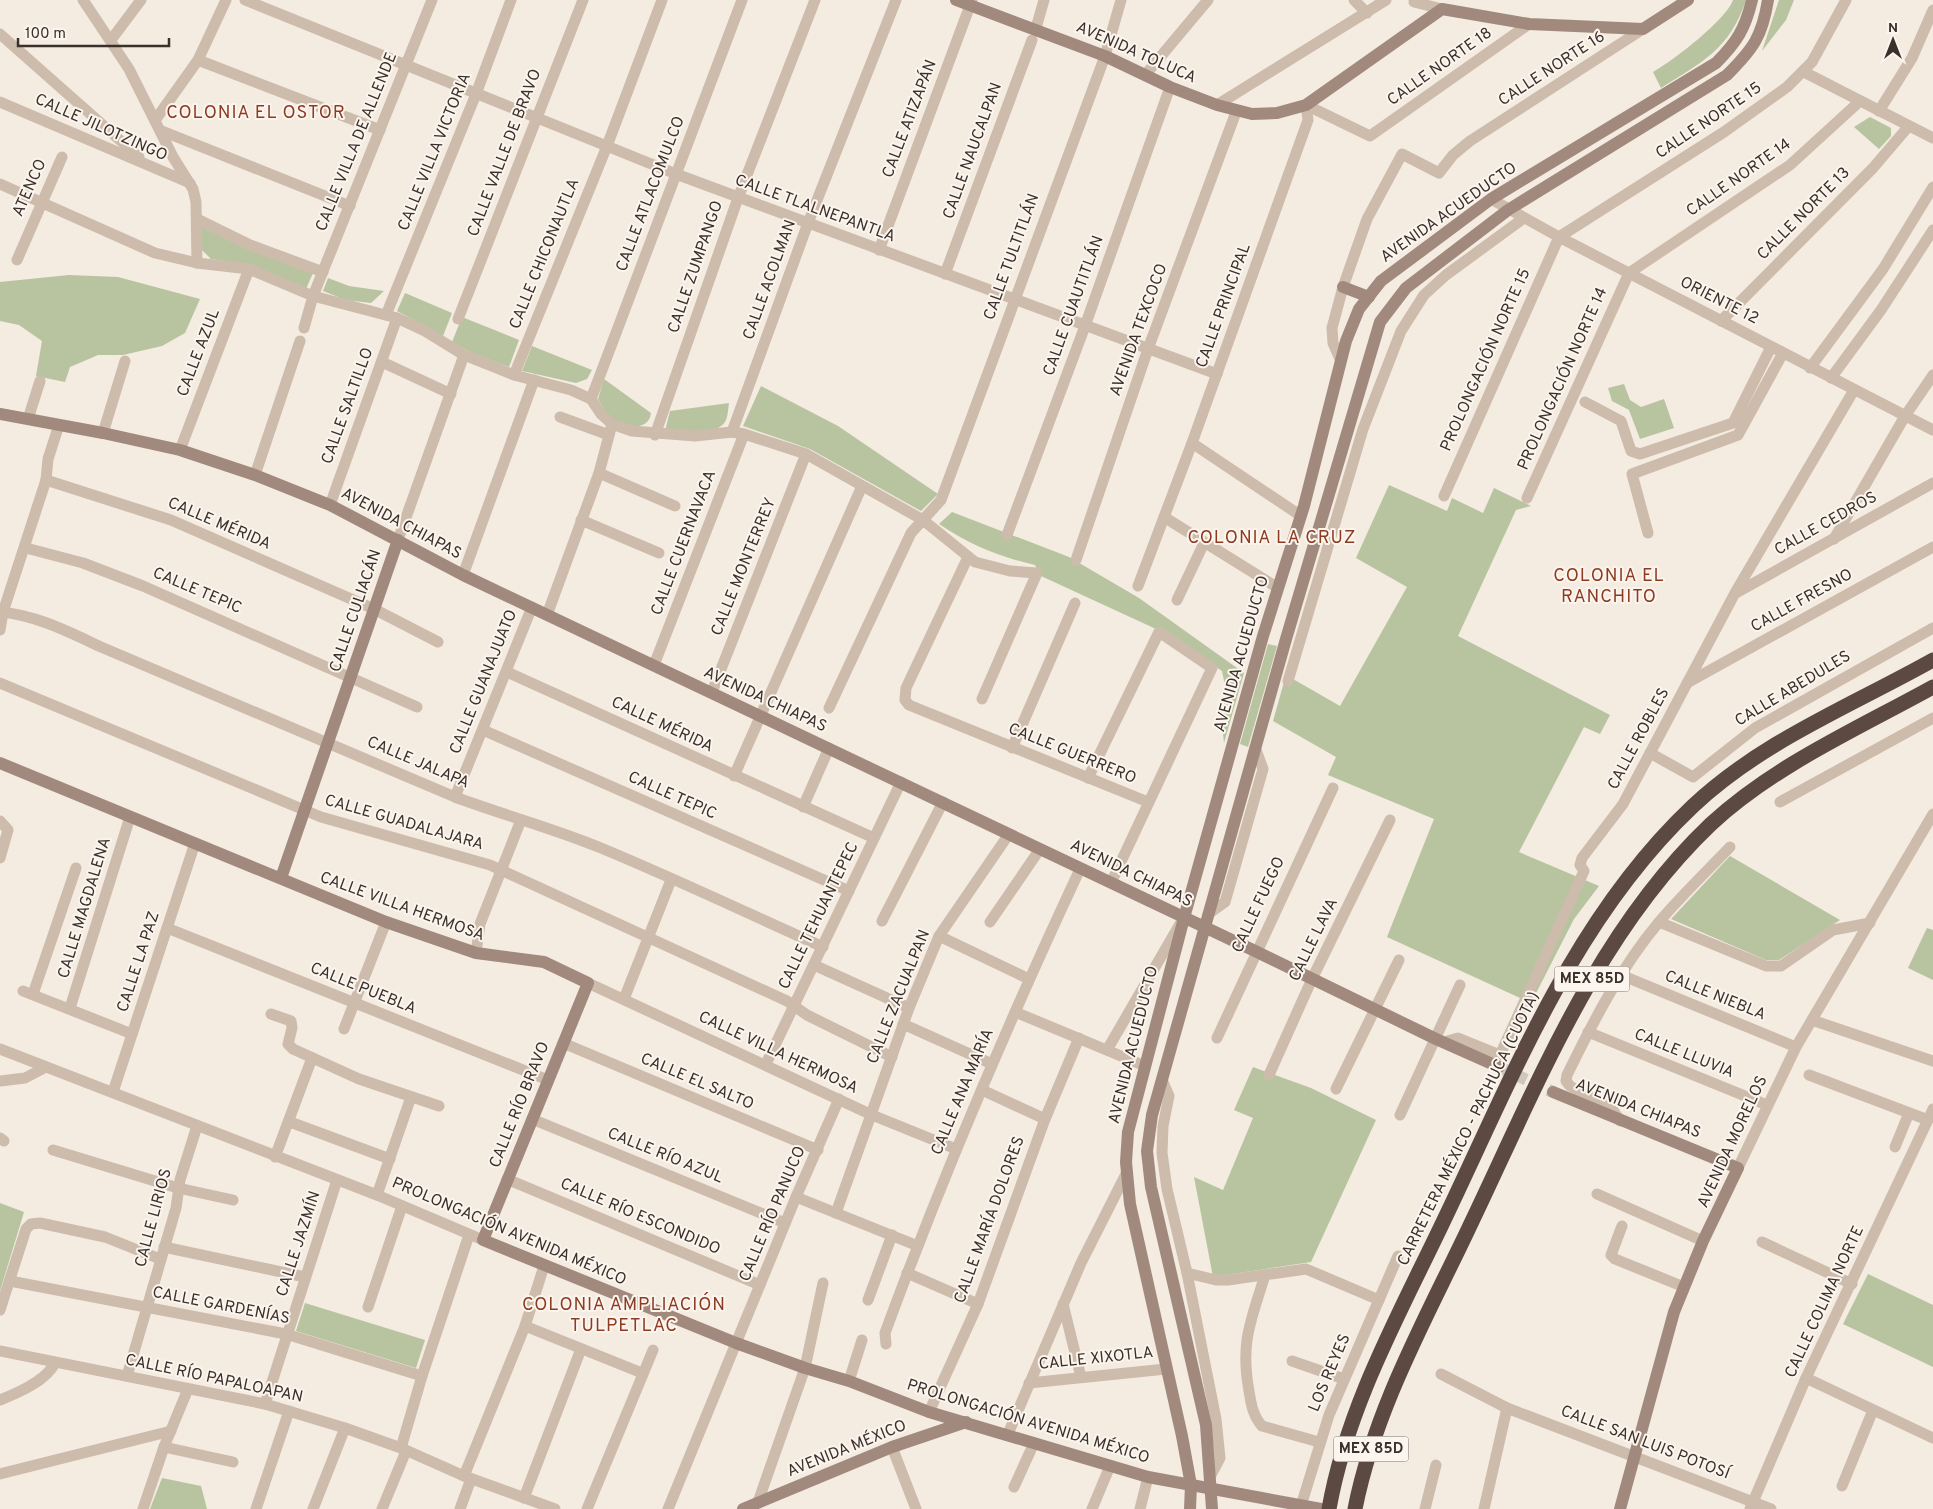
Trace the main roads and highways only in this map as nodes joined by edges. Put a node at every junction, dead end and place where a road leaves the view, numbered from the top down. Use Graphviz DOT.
graph roads {
  1 [pos="1933,660"];
  2 [pos="1933,687"];
  3 [pos="1328,1509"];
  4 [pos="1355,1509"];
  1 -- 3 [label="highway, CARRETERA MÉXICO - PACHUCA (CUOTA) / MEX 85D"];
  2 -- 4 [label="highway, MEX 85D"];
}
